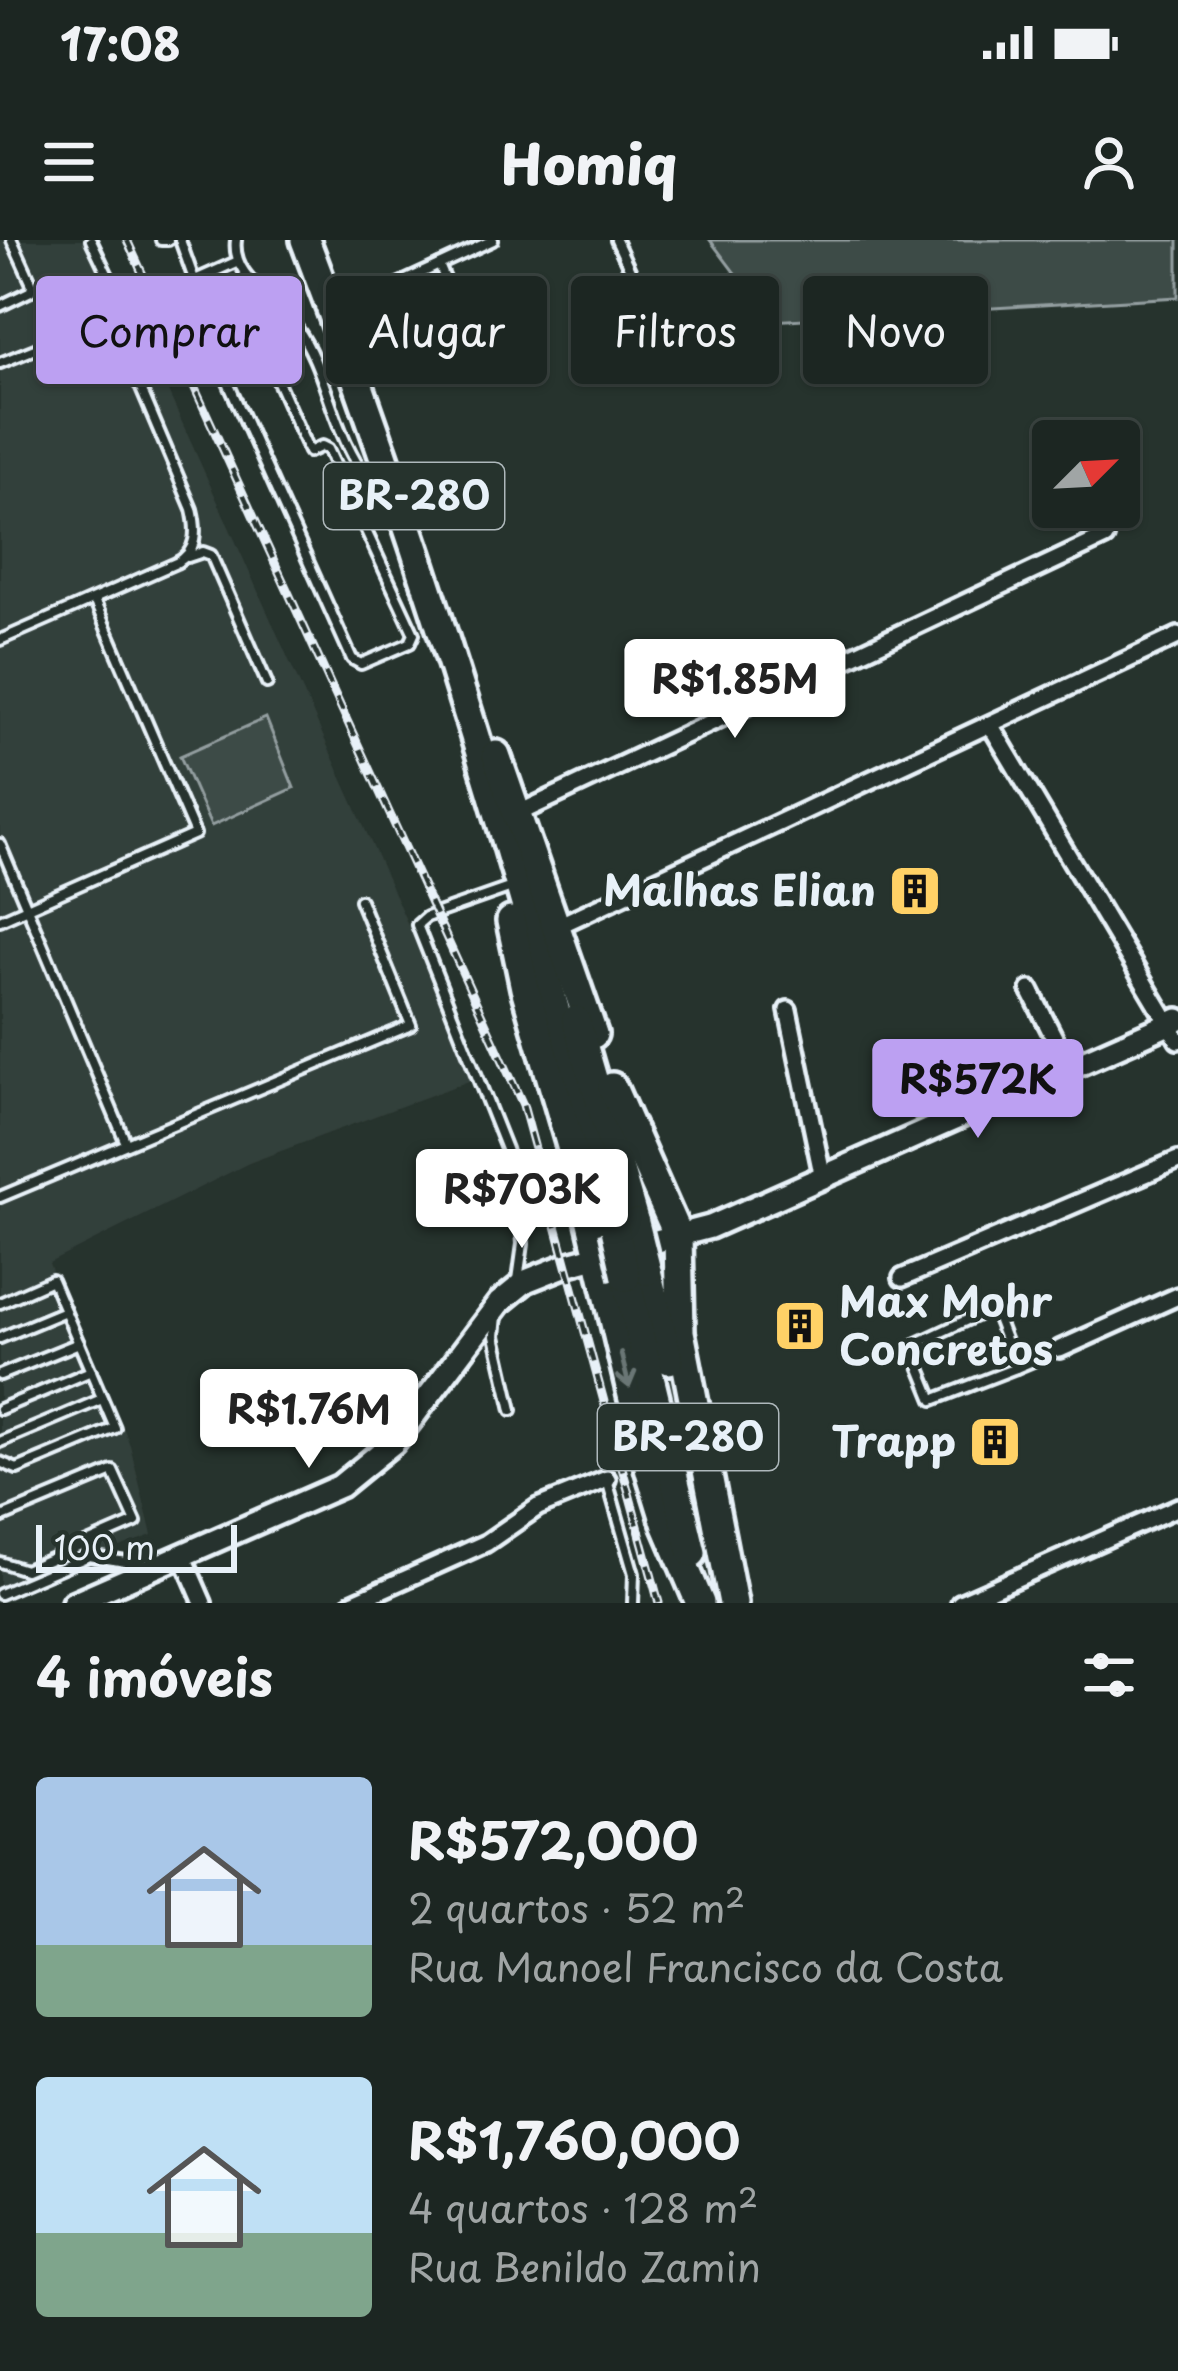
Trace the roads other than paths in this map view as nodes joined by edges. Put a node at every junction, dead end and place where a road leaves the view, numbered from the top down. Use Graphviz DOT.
graph roads {
  1 [pos="12,240"];
  2 [pos="92,240"];
  3 [pos="180,240"];
  4 [pos="236,240"];
  5 [pos="305,240"];
  6 [pos="323,240"];
  7 [pos="494,240"];
  8 [pos="616,240"];
  9 [pos="236,262"];
  10 [pos="439,265"];
  11 [pos="109,276"];
  12 [pos="195,276"];
  13 [pos="206,276"];
  14 [pos="336,276"];
  15 [pos="416,276"];
  16 [pos="444,276"];
  17 [pos="633,276"];
  18 [pos="0,306"];
  19 [pos="206,314"];
  20 [pos="36,349"];
  21 [pos="0,363"];
  22 [pos="139,384"];
  23 [pos="374,384"];
  24 [pos="1105,537"];
  25 [pos="412,544"];
  26 [pos="187,558"];
  27 [pos="94,600"];
  28 [pos="1178,636"];
  29 [pos="0,640"];
  30 [pos="267,683"];
  31 [pos="991,726"];
  32 [pos="496,755"];
  33 [pos="506,808"];
  34 [pos="0,844"];
  35 [pos="506,889"];
  36 [pos="360,900"];
  37 [pos="26,909"];
  38 [pos="0,920"];
  39 [pos="558,926"];
  40 [pos="1030,990"];
  41 [pos="788,1010"];
  42 [pos="1175,1028"];
  43 [pos="1070,1069"];
  44 [pos="127,1143"];
  45 [pos="1178,1160"];
  46 [pos="649,1167"];
  47 [pos="823,1178"];
  48 [pos="0,1197"];
  49 [pos="611,1235"];
  50 [pos="678,1236"];
  51 [pos="637,1274"];
  52 [pos="902,1278"];
  53 [pos="517,1287"];
  54 [pos="1178,1296"];
  55 [pos="0,1303"];
  56 [pos="499,1303"];
  57 [pos="65,1311"];
  58 [pos="0,1338"];
  59 [pos="79,1343"];
  60 [pos="1060,1349"];
  61 [pos="1016,1368"];
  62 [pos="91,1371"];
  63 [pos="0,1375"];
  64 [pos="102,1399"];
  65 [pos="0,1409"];
  66 [pos="512,1410"];
  67 [pos="0,1442"];
  68 [pos="0,1462"];
  69 [pos="607,1479"];
  70 [pos="1178,1507"];
  71 [pos="0,1518"];
  72 [pos="183,1557"];
  73 [pos="0,1562"];
  74 [pos="157,1568"];
  75 [pos="0,1594"];
  76 [pos="73,1603"];
  77 [pos="203,1603"];
  78 [pos="352,1603"];
  79 [pos="633,1603"];
  80 [pos="703,1603"];
  81 [pos="731,1603"];
  82 [pos="960,1603"];
  1 -- 18 [label="lane"];
  2 -- 11 [label="lane"];
  3 -- 12 [label="lane"];
  4 -- 9 [label="lane"];
  5 -- 25 [label="highway, BR-280"];
  6 -- 14 [label="highway, BR-280"];
  7 -- 10 [label="lane"];
  8 -- 17 [label="lane"];
  9 -- 13 [label="lane"];
  9 -- 25 [label="lane"];
  10 -- 15 [label="lane"];
  10 -- 16 [label="lane"];
  19 -- 19 [label="lane"];
  20 -- 21 [label="lane"];
  22 -- 26 [label="lane"];
  23 -- 32 [label="highway, BR-280"];
  24 -- 33 [label="street"];
  25 -- 33 [label="highway, BR-280"];
  26 -- 27 [label="lane"];
  26 -- 30 [label="lane"];
  27 -- 29 [label="lane"];
  27 -- 37 [label="lane"];
  28 -- 31 [label="street"];
  31 -- 39 [label="street"];
  31 -- 42 [label="street"];
  32 -- 33 [label="highway"];
  32 -- 49 [label="highway, BR-280"];
  33 -- 35 [label="highway"];
  33 -- 39 [label="highway"];
  33 -- 49 [label="highway, BR-280"];
  34 -- 37 [label="lane"];
  35 -- 49 [label="highway"];
  35 -- 53 [label="lane"];
  36 -- 44 [label="lane"];
  37 -- 38 [label="lane"];
  37 -- 44 [label="lane"];
  39 -- 46 [label="highway"];
  40 -- 43 [label="street"];
  41 -- 47 [label="street"];
  42 -- 43 [label="main road"];
  43 -- 47 [label="main road"];
  44 -- 48 [label="lane"];
  45 -- 52 [label="street"];
  46 -- 49 [label="highway"];
  46 -- 50 [label="highway"];
  47 -- 50 [label="main road"];
  49 -- 50 [label="main road"];
  49 -- 51 [label="highway, BR-280, bridge"];
  49 -- 53 [label="main road"];
  49 -- 80 [label="highway, one-way"];
  50 -- 81 [label="highway"];
  51 -- 80 [label="highway, BR-280"];
  51 -- 81 [label="highway, BR-280"];
  53 -- 56 [label="main road"];
  54 -- 60 [label="street"];
  55 -- 57 [label="lane"];
  56 -- 66 [label="lane"];
  56 -- 72 [label="main road"];
  57 -- 58 [label="lane"];
  57 -- 59 [label="lane"];
  59 -- 62 [label="lane"];
  59 -- 63 [label="lane"];
  60 -- 61 [label="lane"];
  61 -- 61 [label="lane"];
  62 -- 64 [label="lane"];
  62 -- 65 [label="lane"];
  64 -- 67 [label="lane"];
  64 -- 68 [label="lane"];
  69 -- 78 [label="street"];
  69 -- 79 [label="lane"];
  70 -- 82 [label="street"];
  71 -- 73 [label="lane"];
  72 -- 74 [label="main road"];
  72 -- 77 [label="street"];
  74 -- 75 [label="lane"];
  74 -- 76 [label="main road"];
}
